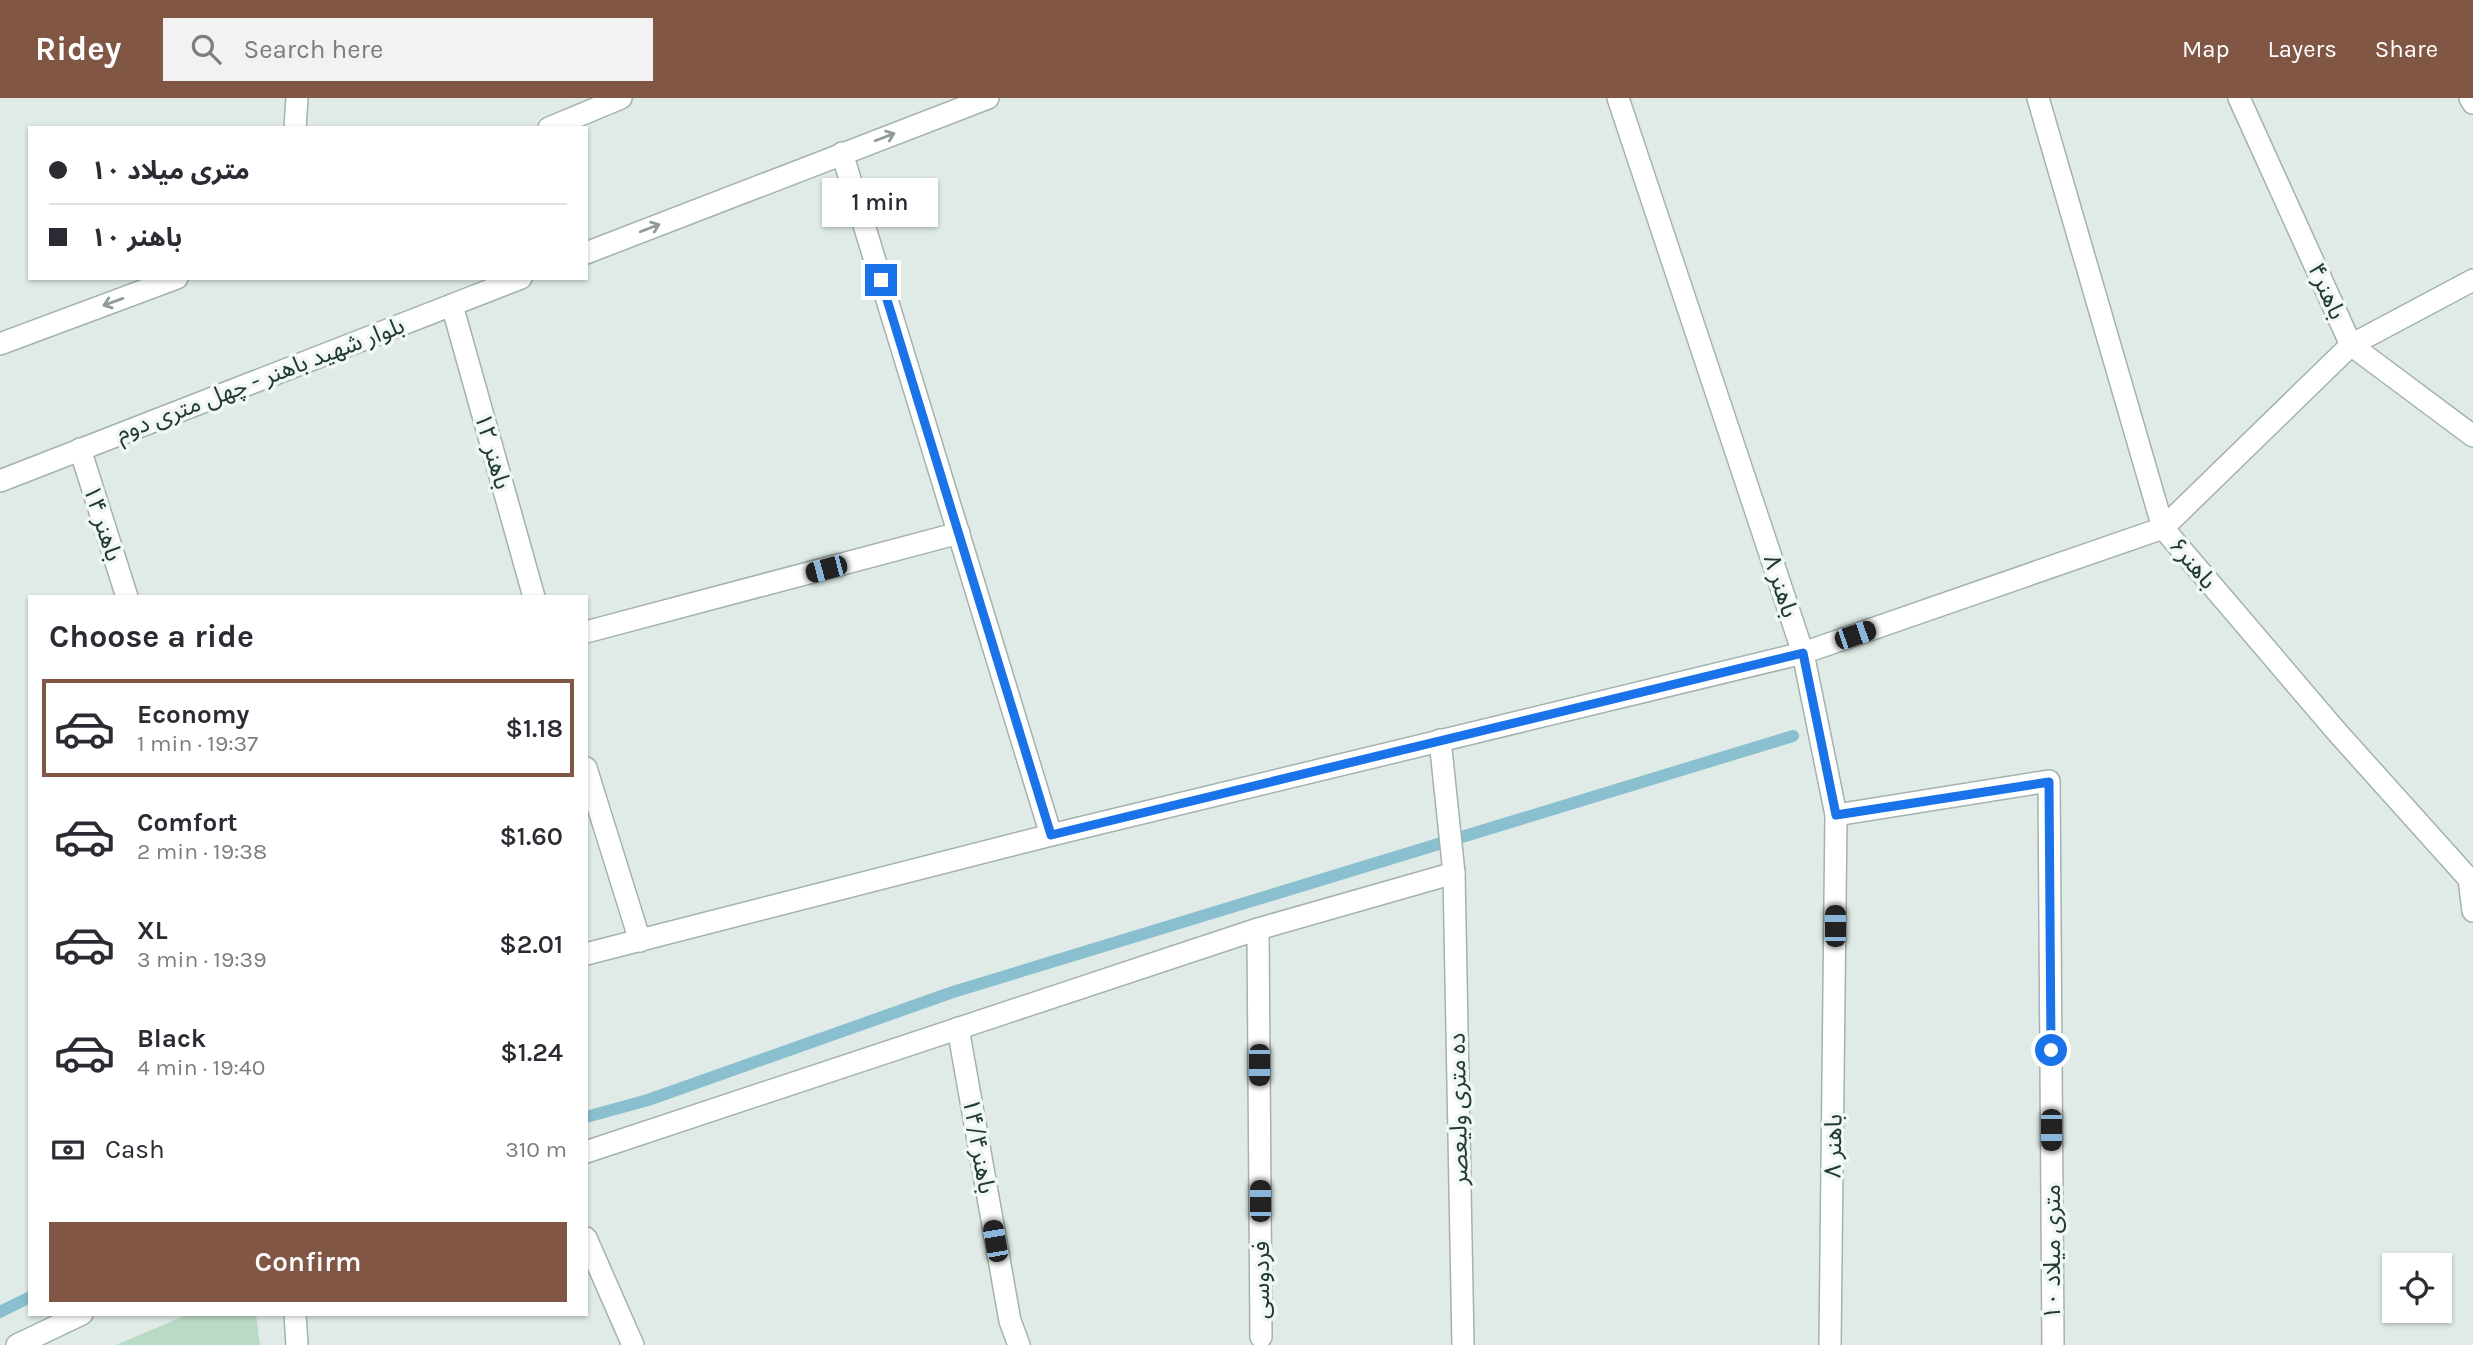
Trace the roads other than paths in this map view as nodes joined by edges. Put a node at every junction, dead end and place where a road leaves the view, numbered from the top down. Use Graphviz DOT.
graph roads {
  1 [pos="297,98"];
  2 [pos="621,98"];
  3 [pos="988,98"];
  4 [pos="1618,98"];
  5 [pos="2038,98"];
  6 [pos="2239,98"];
  7 [pos="2470,98"];
  8 [pos="2473,103"];
  9 [pos="295,126"];
  10 [pos="554,126"];
  11 [pos="842,153"];
  12 [pos="588,252"];
  13 [pos="172,280"];
  14 [pos="516,280"];
  15 [pos="2473,280"];
  16 [pos="452,305"];
  17 [pos="0,344"];
  18 [pos="2351,345"];
  19 [pos="2473,436"];
  20 [pos="80,449"];
  21 [pos="0,481"];
  22 [pos="2164,528"];
  23 [pos="959,533"];
  24 [pos="126,595"];
  25 [pos="533,595"];
  26 [pos="588,631"];
  27 [pos="1803,653"];
  28 [pos="1440,740"];
  29 [pos="588,774"];
  30 [pos="1836,815"];
  31 [pos="1051,835"];
  32 [pos="1454,873"];
  33 [pos="2473,911"];
  34 [pos="1258,929"];
  35 [pos="640,941"];
  36 [pos="588,954"];
  37 [pos="958,1028"];
  38 [pos="588,1152"];
  39 [pos="588,1243"];
  40 [pos="78,1316"];
  41 [pos="295,1316"];
  42 [pos="1261,1337"];
  43 [pos="17,1345"];
  44 [pos="297,1345"];
  45 [pos="633,1345"];
  46 [pos="1019,1345"];
  47 [pos="1462,1345"];
  48 [pos="1830,1345"];
  49 [pos="2053,1345"];
  1 -- 9 [label="street"];
  2 -- 10 [label="street"];
  11 -- 3 [label="street, one-way"];
  4 -- 27 [label="street, باهنر ۸"];
  5 -- 22 [label="street, باهنر۶"];
  6 -- 18 [label="street, باهنر۴"];
  7 -- 8 [label="street"];
  12 -- 11 [label="street, one-way"];
  11 -- 23 [label="street"];
  13 -- 17 [label="street, one-way"];
  14 -- 16 [label="street, بلوار شهید باهنر - چهل متری دوم"];
  15 -- 18 [label="street"];
  16 -- 20 [label="street, بلوار شهید باهنر - چهل متری دوم"];
  16 -- 25 [label="street, باهنر ۱۲"];
  18 -- 19 [label="street, باهنر۴"];
  18 -- 22 [label="street"];
  20 -- 21 [label="street, بلوار شهید باهنر - چهل متری دوم"];
  20 -- 24 [label="street, باهنر ۱۴"];
  22 -- 27 [label="street"];
  22 -- 33 [label="street, باهنر۶"];
  23 -- 26 [label="street"];
  23 -- 31 [label="street"];
  27 -- 28 [label="street"];
  27 -- 30 [label="street, باهنر ۸"];
  28 -- 31 [label="street"];
  28 -- 32 [label="street, ده متری ولیعصر"];
  29 -- 35 [label="street"];
  30 -- 48 [label="street, باهنر ۸"];
  30 -- 49 [label="street, ۱۰ متری میلاد"];
  31 -- 35 [label="street"];
  32 -- 34 [label="street"];
  32 -- 47 [label="street, ده متری ولیعصر"];
  34 -- 37 [label="street"];
  34 -- 42 [label="street, فردوسی"];
  35 -- 36 [label="street"];
  37 -- 38 [label="street"];
  37 -- 46 [label="street, باهنر۱۴/۴"];
  39 -- 45 [label="street"];
  40 -- 43 [label="street"];
  41 -- 44 [label="street"];
}
